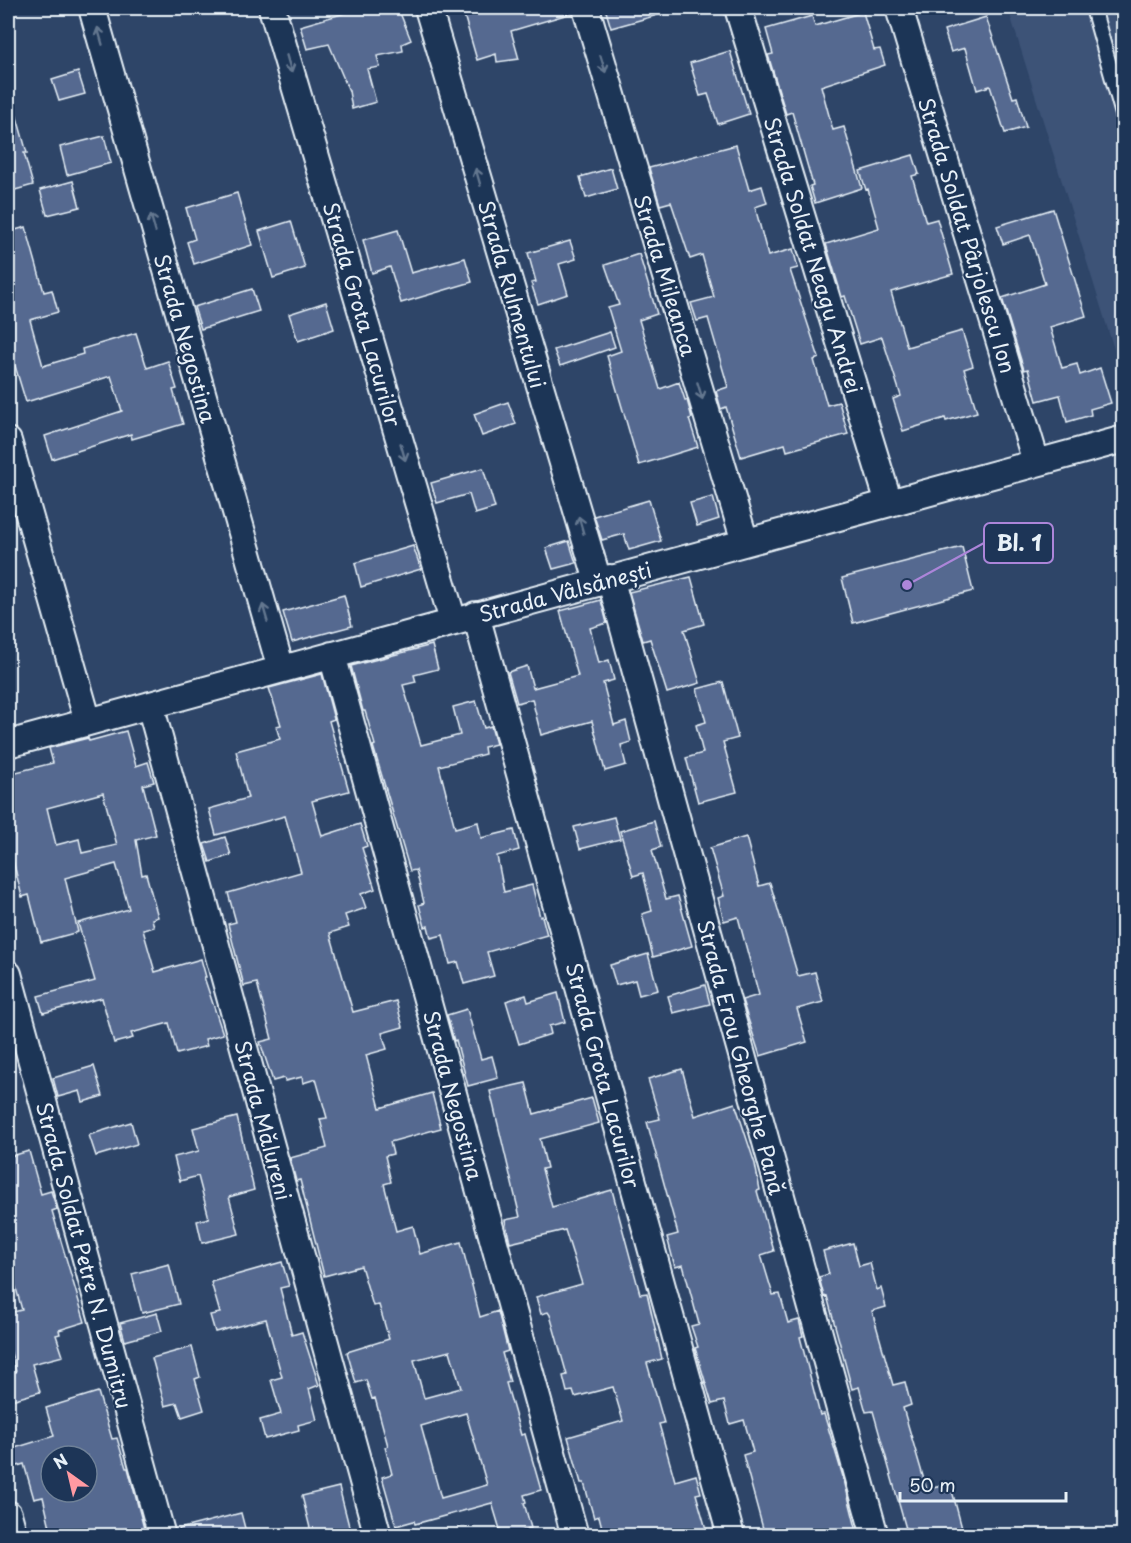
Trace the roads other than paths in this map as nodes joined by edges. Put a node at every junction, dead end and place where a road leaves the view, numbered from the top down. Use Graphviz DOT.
graph roads {
  1 [pos="92,8"];
  2 [pos="272,8"];
  3 [pos="428,8"];
  4 [pos="586,8"];
  5 [pos="738,8"];
  6 [pos="899,8"];
  7 [pos="1093,8"];
  8 [pos="1124,118"];
  9 [pos="1124,439"];
  10 [pos="8,441"];
  11 [pos="1036,462"];
  12 [pos="889,503"];
  13 [pos="745,542"];
  14 [pos="604,580"];
  15 [pos="465,618"];
  16 [pos="332,655"];
  17 [pos="281,669"];
  18 [pos="150,705"];
  19 [pos="88,722"];
  20 [pos="8,744"];
  21 [pos="8,974"];
  22 [pos="8,1514"];
  23 [pos="14,1536"];
  24 [pos="162,1536"];
  25 [pos="378,1536"];
  26 [pos="575,1536"];
  27 [pos="731,1536"];
  28 [pos="875,1536"];
  17 -- 1 [label="street, Strada Negostina, one-way"];
  2 -- 15 [label="street, Strada Grota Lacurilor, one-way"];
  14 -- 3 [label="street, Strada Rulmentului, one-way"];
  4 -- 13 [label="street, Strada Mileanca, one-way"];
  5 -- 12 [label="street, Strada Soldat Neagu Andrei"];
  6 -- 11 [label="street, Strada Soldat Pârjolescu Ion"];
  7 -- 8 [label="lane"];
  9 -- 11 [label="street, Strada Vâlsănești"];
  10 -- 19 [label="street"];
  11 -- 12 [label="street, Strada Vâlsănești"];
  12 -- 13 [label="street, Strada Vâlsănești"];
  13 -- 14 [label="street, Strada Vâlsănești"];
  14 -- 15 [label="street, Strada Vâlsănești"];
  14 -- 28 [label="street, Strada Erou Gheorghe Pană"];
  15 -- 16 [label="street, Strada Vâlsănești"];
  15 -- 27 [label="street, Strada Grota Lacurilor"];
  16 -- 17 [label="street, Strada Vâlsănești"];
  16 -- 26 [label="street, Strada Negostina"];
  17 -- 18 [label="street, Strada Vâlsănești"];
  18 -- 19 [label="street, Strada Vâlsănești"];
  18 -- 25 [label="street, Strada Mălureni"];
  19 -- 20 [label="street, Strada Vâlsănești"];
  21 -- 24 [label="street, Strada Soldat Petre N. Dumitru"];
  22 -- 23 [label="street"];
}
